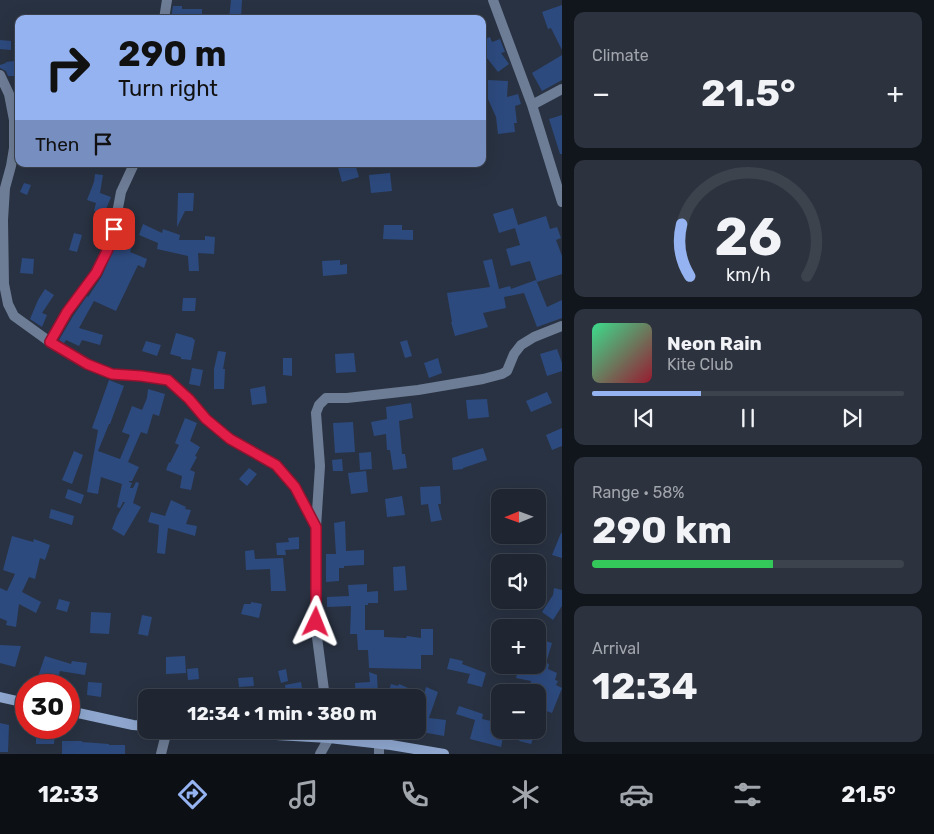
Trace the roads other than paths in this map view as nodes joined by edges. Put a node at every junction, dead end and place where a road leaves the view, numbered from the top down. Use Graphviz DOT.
graph roads {
  1 [pos="168,0"];
  2 [pos="494,0"];
  3 [pos="165,15"];
  4 [pos="0,75"];
  5 [pos="562,89"];
  6 [pos="532,106"];
  7 [pos="133,167"];
  8 [pos="562,202"];
  9 [pos="562,326"];
  10 [pos="50,342"];
  11 [pos="316,527"];
  12 [pos="323,689"];
  13 [pos="0,697"];
  14 [pos="15,700"];
  15 [pos="80,713"];
  16 [pos="138,725"];
  17 [pos="165,739"];
  18 [pos="327,739"];
  19 [pos="346,739"];
  20 [pos="379,749"];
  21 [pos="161,754"];
  22 [pos="320,754"];
  23 [pos="444,754"];
  1 -- 3 [label="street"];
  2 -- 6 [label="street"];
  4 -- 10 [label="street"];
  5 -- 6 [label="street"];
  6 -- 8 [label="street"];
  7 -- 10 [label="street"];
  9 -- 11 [label="street"];
  10 -- 11 [label="street"];
  11 -- 12 [label="street"];
  13 -- 14 [label="street"];
  15 -- 16 [label="street"];
  17 -- 21 [label="street"];
  18 -- 22 [label="street"];
  19 -- 20 [label="street"];
  20 -- 23 [label="street"];
}
